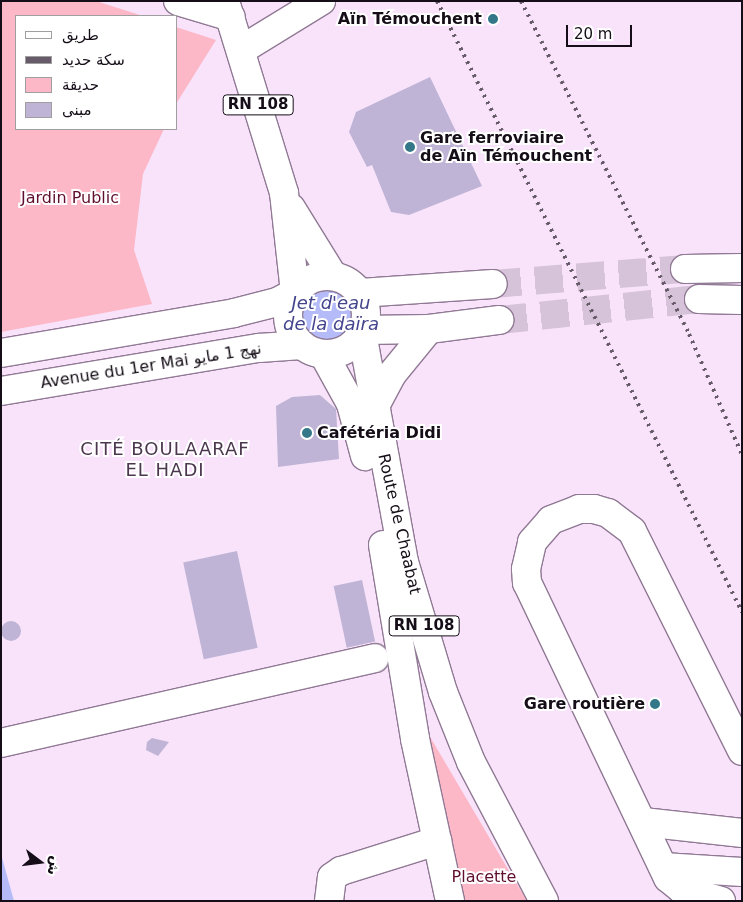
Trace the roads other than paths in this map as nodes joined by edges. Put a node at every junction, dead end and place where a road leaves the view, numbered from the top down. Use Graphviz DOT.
graph roads {
  1 [pos="178,1"];
  2 [pos="321,1"];
  3 [pos="228,9"];
  4 [pos="242,50"];
  5 [pos="284,193"];
  6 [pos="742,268"];
  7 [pos="685,269"];
  8 [pos="333,276"];
  9 [pos="493,284"];
  10 [pos="294,293"];
  11 [pos="360,293"];
  12 [pos="699,299"];
  13 [pos="742,300"];
  14 [pos="499,320"];
  15 [pos="429,329"];
  16 [pos="363,332"];
  17 [pos="313,350"];
  18 [pos="1,353"];
  19 [pos="1,391"];
  20 [pos="374,408"];
  21 [pos="374,658"];
  22 [pos="1,743"];
  23 [pos="742,751"];
  24 [pos="742,832"];
  25 [pos="437,841"];
  26 [pos="653,844"];
  27 [pos="742,850"];
  28 [pos="742,872"];
  29 [pos="329,901"];
  30 [pos="450,901"];
  31 [pos="544,901"];
  32 [pos="721,901"];
  1 -- 3 [label="main road"];
  2 -- 4 [label="main road"];
  3 -- 4 [label="main road, RN 108"];
  4 -- 5 [label="main road, RN 108"];
  5 -- 8 [label="main road"];
  5 -- 10 [label="main road, RN 108"];
  6 -- 7 [label="main road"];
  8 -- 10 [label="main road"];
  8 -- 11 [label="main road"];
  9 -- 11 [label="main road"];
  10 -- 17 [label="main road"];
  10 -- 18 [label="main road"];
  11 -- 16 [label="main road"];
  12 -- 13 [label="main road"];
  14 -- 15 [label="main road"];
  15 -- 16 [label="main road"];
  15 -- 20 [label="main road"];
  16 -- 17 [label="main road"];
  16 -- 20 [label="main road, Route de Chaabat / RN 108"];
  17 -- 19 [label="main road, Avenue du 1er Mai نهج 1 مايو"];
  17 -- 25 [label="main road, Route de Chaabat / RN 108"];
  20 -- 31 [label="main road, Route de Chaabat / RN 108"];
  21 -- 22 [label="main road"];
  23 -- 26 [label="main road"];
  24 -- 26 [label="main road"];
  25 -- 29 [label="main road"];
  25 -- 30 [label="main road, Route de Chaabat / RN 108"];
  26 -- 27 [label="main road"];
  26 -- 28 [label="main road"];
  26 -- 32 [label="main road"];
}
